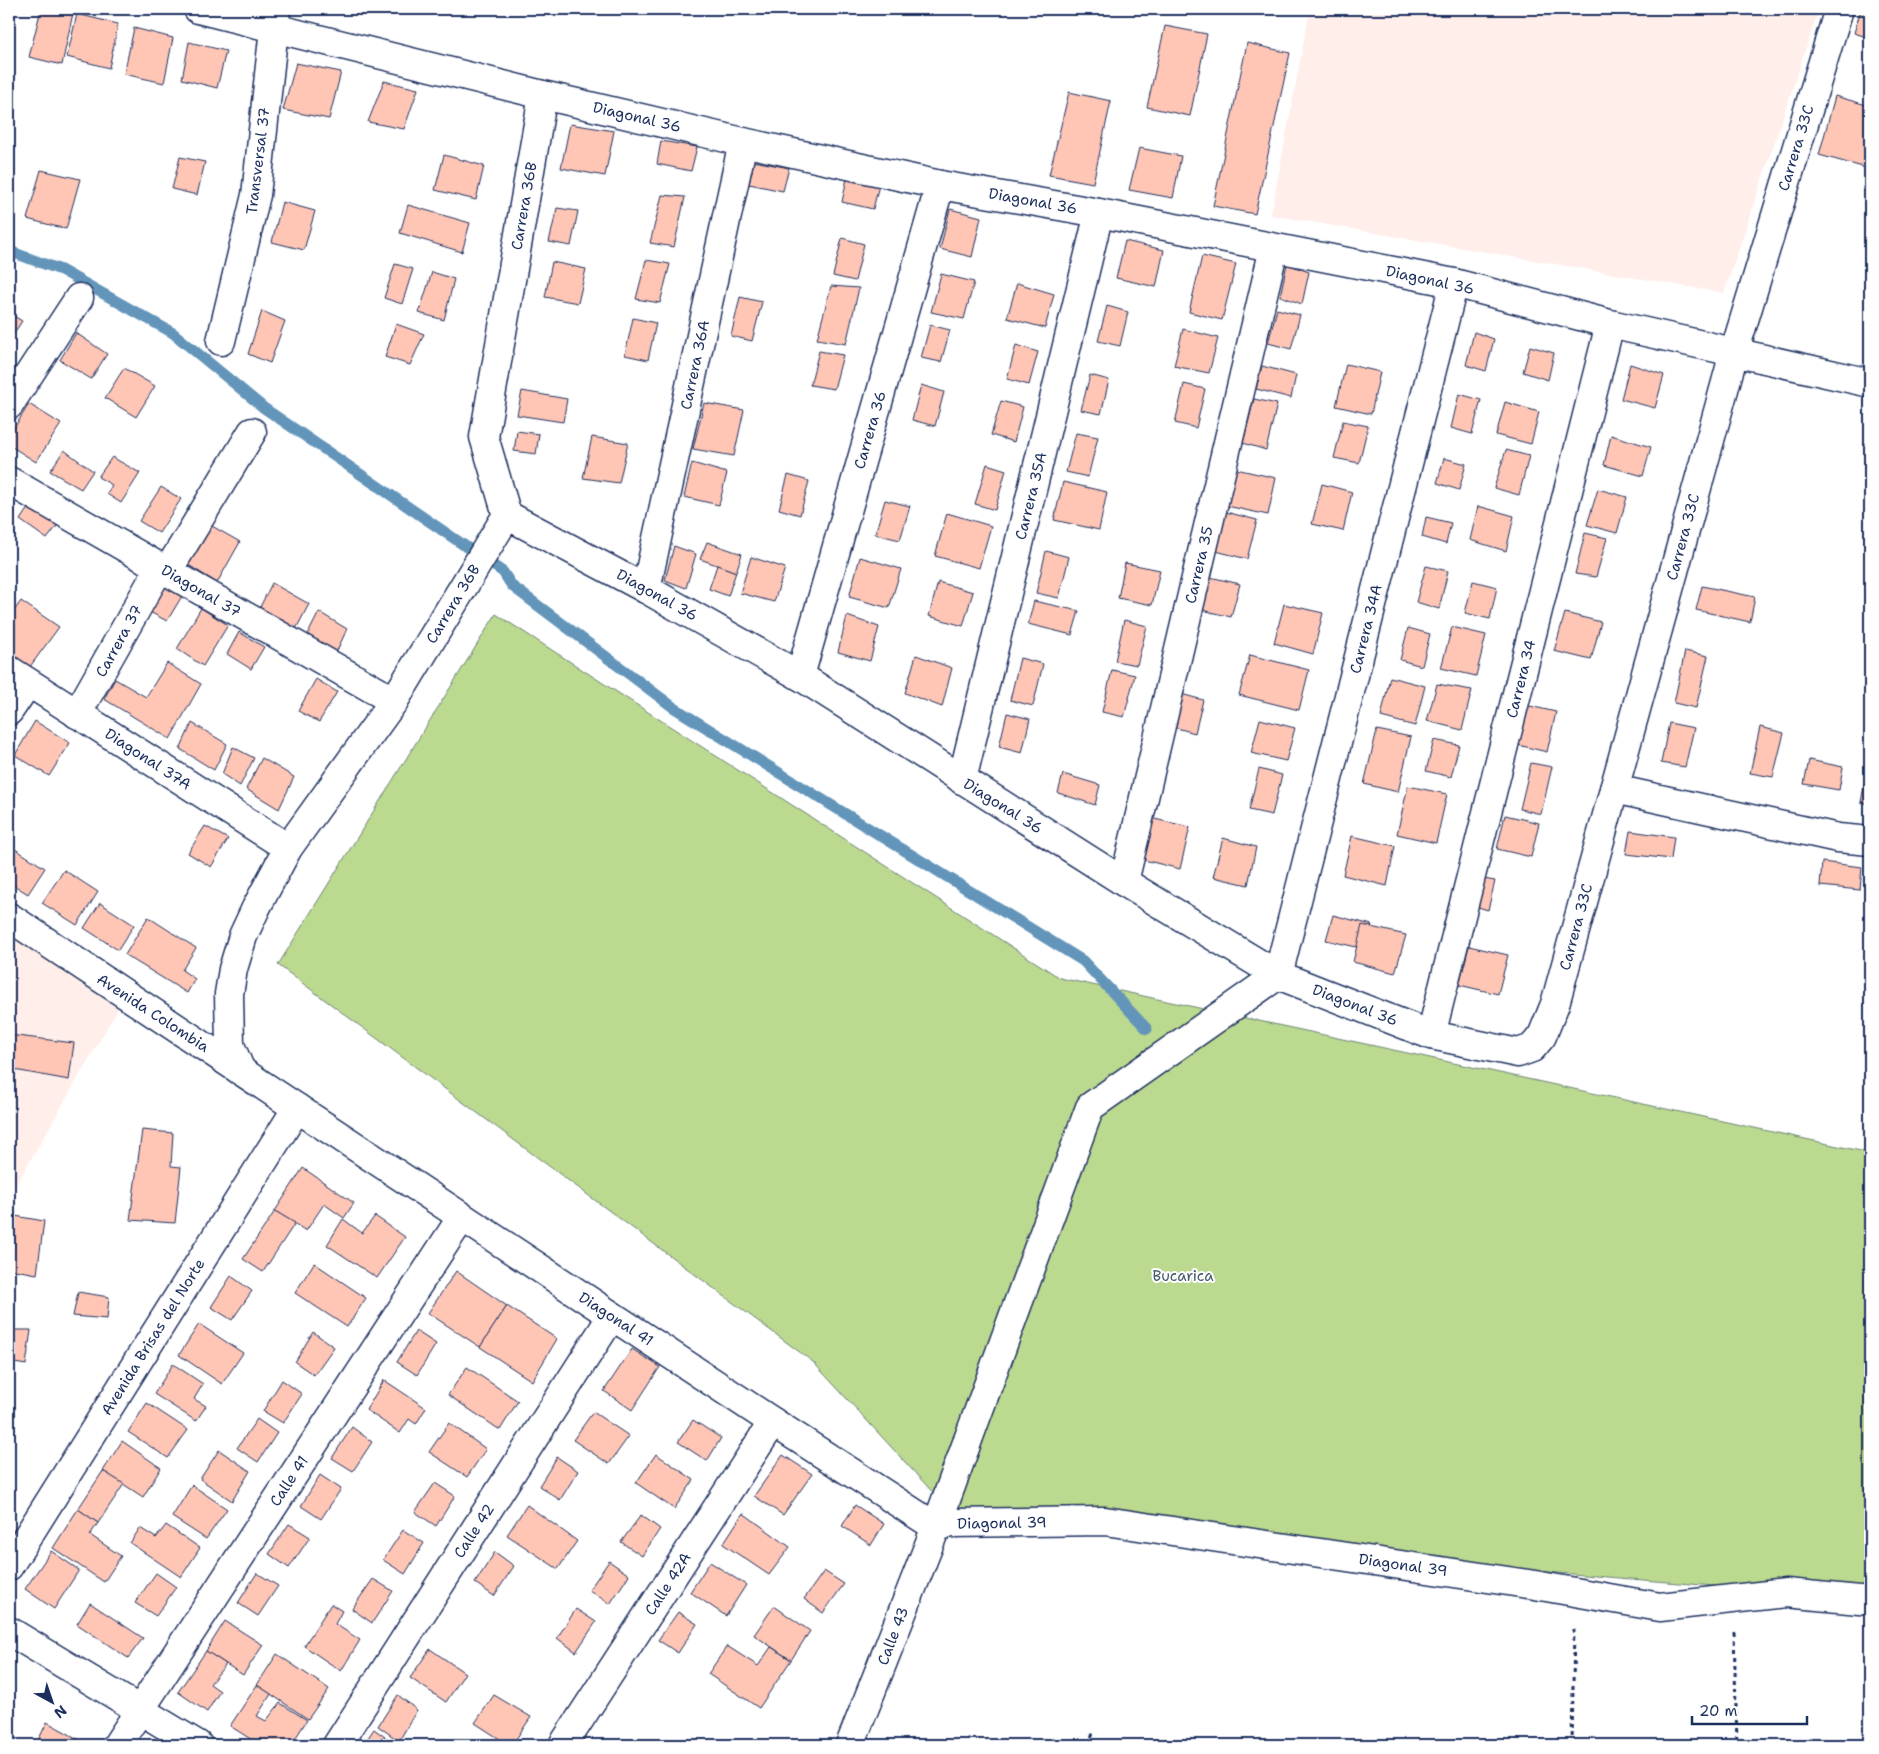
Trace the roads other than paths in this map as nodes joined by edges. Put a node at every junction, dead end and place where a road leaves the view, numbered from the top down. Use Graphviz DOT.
graph roads {
  1 [pos="198,9"];
  2 [pos="1839,9"];
  3 [pos="274,18"];
  4 [pos="543,95"];
  5 [pos="743,142"];
  6 [pos="940,185"];
  7 [pos="1099,213"];
  8 [pos="1274,248"];
  9 [pos="1454,283"];
  10 [pos="79,298"];
  11 [pos="1610,324"];
  12 [pos="221,341"];
  13 [pos="1734,353"];
  14 [pos="1870,383"];
  15 [pos="9,405"];
  16 [pos="252,432"];
  17 [pos="9,480"];
  18 [pos="507,515"];
  19 [pos="163,569"];
  20 [pos="646,588"];
  21 [pos="18,676"];
  22 [pos="800,676"];
  23 [pos="394,701"];
  24 [pos="9,711"];
  25 [pos="78,714"];
  26 [pos="962,780"];
  27 [pos="1614,789"];
  28 [pos="1870,841"];
  29 [pos="288,848"];
  30 [pos="1124,882"];
  31 [pos="9,917"];
  32 [pos="1278,975"];
  33 [pos="1432,1035"];
  34 [pos="1518,1053"];
  35 [pos="241,1070"];
  36 [pos="297,1108"];
  37 [pos="462,1217"];
  38 [pos="612,1316"];
  39 [pos="773,1422"];
  40 [pos="936,1527"];
  41 [pos="9,1566"];
  42 [pos="1870,1601"];
  43 [pos="9,1631"];
  44 [pos="140,1710"];
  45 [pos="117,1745"];
  46 [pos="198,1745"];
  47 [pos="337,1745"];
  48 [pos="563,1745"];
  49 [pos="850,1745"];
  1 -- 3 [label="street, Diagonal 36"];
  2 -- 13 [label="street, Carrera 33C"];
  3 -- 4 [label="street, Diagonal 36"];
  3 -- 12 [label="street, Transversal 37"];
  4 -- 5 [label="street, Diagonal 36"];
  4 -- 18 [label="street, Carrera 36B"];
  5 -- 6 [label="street, Diagonal 36"];
  5 -- 20 [label="street, Carrera 36A"];
  6 -- 7 [label="street, Diagonal 36"];
  6 -- 22 [label="street, Carrera 36"];
  7 -- 8 [label="street, Diagonal 36"];
  7 -- 26 [label="street, Carrera 35A"];
  8 -- 9 [label="street, Diagonal 36"];
  8 -- 30 [label="street, Carrera 35"];
  9 -- 11 [label="street, Diagonal 36"];
  9 -- 32 [label="street, Carrera 34A"];
  10 -- 15 [label="street"];
  11 -- 13 [label="street, Diagonal 36"];
  11 -- 33 [label="street, Carrera 34"];
  13 -- 14 [label="street, Diagonal 36"];
  13 -- 27 [label="street, Carrera 33C"];
  16 -- 19 [label="street, Carrera 37"];
  17 -- 19 [label="street, Diagonal 37"];
  18 -- 20 [label="street, Diagonal 36"];
  18 -- 23 [label="street, Carrera 36B"];
  19 -- 23 [label="street, Diagonal 37"];
  19 -- 25 [label="street, Carrera 37"];
  20 -- 22 [label="street, Diagonal 36"];
  21 -- 24 [label="street"];
  21 -- 25 [label="street, Diagonal 37A"];
  22 -- 26 [label="street, Diagonal 36"];
  23 -- 29 [label="street, Carrera 36B"];
  25 -- 29 [label="street, Diagonal 37A"];
  26 -- 30 [label="street, Diagonal 36"];
  27 -- 28 [label="street"];
  27 -- 34 [label="street, Carrera 33C"];
  29 -- 35 [label="street, Carrera 36B"];
  30 -- 32 [label="street, Diagonal 36"];
  31 -- 35 [label="street, Avenida Colombia"];
  32 -- 33 [label="street, Diagonal 36"];
  32 -- 40 [label="street, Calle 43"];
  33 -- 34 [label="street, Diagonal 36"];
  35 -- 36 [label="street, Avenida Colombia"];
  36 -- 37 [label="street, Diagonal 41"];
  36 -- 41 [label="street, Avenida Brisas del Norte"];
  37 -- 38 [label="street, Diagonal 41"];
  37 -- 44 [label="street, Calle 41"];
  38 -- 39 [label="street, Diagonal 41"];
  38 -- 47 [label="street, Calle 42"];
  39 -- 40 [label="street, Diagonal 41"];
  39 -- 48 [label="street, Calle 42A"];
  40 -- 42 [label="street, Diagonal 39"];
  40 -- 49 [label="street, Calle 43"];
  43 -- 44 [label="street"];
  44 -- 45 [label="street, Calle 41"];
  44 -- 46 [label="street"];
}
